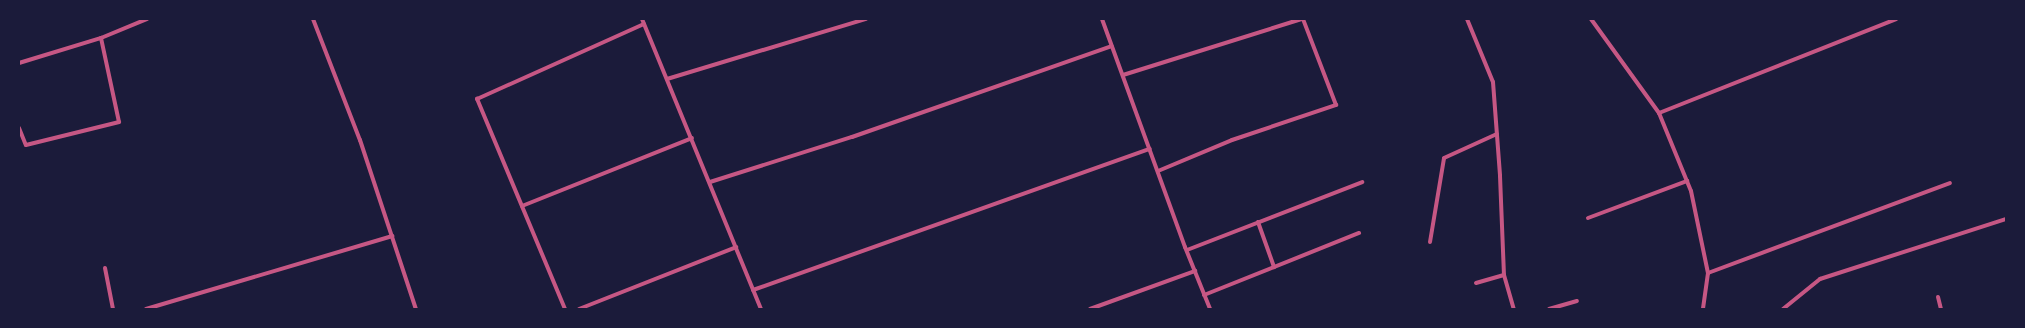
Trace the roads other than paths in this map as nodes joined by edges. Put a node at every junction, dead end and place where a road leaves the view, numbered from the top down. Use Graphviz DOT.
graph roads {
  1 [pos="147,19"];
  2 [pos="313,19"];
  3 [pos="642,19"];
  4 [pos="866,19"];
  5 [pos="1102,19"];
  6 [pos="1303,19"];
  7 [pos="1467,19"];
  8 [pos="1591,19"];
  9 [pos="1896,19"];
  10 [pos="644,24"];
  11 [pos="101,38"];
  12 [pos="1112,46"];
  13 [pos="19,63"];
  14 [pos="1123,75"];
  15 [pos="668,79"];
  16 [pos="1659,113"];
  17 [pos="19,128"];
  18 [pos="1496,134"];
  19 [pos="692,138"];
  20 [pos="1150,149"];
  21 [pos="1158,171"];
  22 [pos="1687,181"];
  23 [pos="710,182"];
  24 [pos="1362,182"];
  25 [pos="1950,183"];
  26 [pos="522,206"];
  27 [pos="1588,218"];
  28 [pos="2006,219"];
  29 [pos="1258,222"];
  30 [pos="1359,233"];
  31 [pos="392,236"];
  32 [pos="1430,242"];
  33 [pos="736,246"];
  34 [pos="1186,250"];
  35 [pos="1274,267"];
  36 [pos="105,268"];
  37 [pos="1195,271"];
  38 [pos="1708,273"];
  39 [pos="1504,275"];
  40 [pos="1476,283"];
  41 [pos="753,290"];
  42 [pos="1204,295"];
  43 [pos="1938,297"];
  44 [pos="1577,301"];
  45 [pos="113,309"];
  46 [pos="146,309"];
  47 [pos="416,309"];
  48 [pos="565,309"];
  49 [pos="579,309"];
  50 [pos="761,309"];
  51 [pos="1091,309"];
  52 [pos="1210,309"];
  53 [pos="1514,309"];
  54 [pos="1549,309"];
  55 [pos="1703,309"];
  56 [pos="1783,309"];
  57 [pos="1941,309"];
  1 -- 11 [label="street"];
  2 -- 31 [label="street"];
  3 -- 10 [label="street"];
  4 -- 15 [label="street"];
  5 -- 12 [label="street"];
  6 -- 14 [label="street"];
  6 -- 21 [label="street"];
  7 -- 18 [label="street"];
  8 -- 16 [label="street"];
  9 -- 16 [label="street"];
  10 -- 15 [label="street"];
  10 -- 26 [label="street"];
  11 -- 13 [label="street"];
  11 -- 17 [label="street"];
  12 -- 14 [label="street"];
  12 -- 23 [label="street"];
  14 -- 20 [label="street"];
  15 -- 19 [label="street"];
  16 -- 22 [label="street"];
  18 -- 32 [label="street"];
  18 -- 39 [label="street"];
  19 -- 23 [label="street"];
  19 -- 26 [label="street"];
  20 -- 21 [label="street"];
  20 -- 41 [label="street"];
  21 -- 34 [label="street"];
  22 -- 27 [label="street"];
  22 -- 38 [label="street"];
  23 -- 33 [label="street"];
  24 -- 29 [label="street"];
  25 -- 38 [label="street"];
  26 -- 48 [label="street"];
  28 -- 56 [label="street"];
  29 -- 34 [label="street"];
  29 -- 35 [label="street"];
  30 -- 35 [label="street"];
  31 -- 46 [label="street"];
  31 -- 47 [label="street"];
  33 -- 41 [label="street"];
  33 -- 49 [label="street"];
  34 -- 37 [label="street"];
  35 -- 42 [label="street"];
  36 -- 45 [label="street"];
  37 -- 42 [label="street"];
  37 -- 51 [label="street"];
  38 -- 55 [label="street"];
  39 -- 40 [label="street"];
  39 -- 53 [label="street"];
  41 -- 50 [label="street"];
  42 -- 52 [label="street"];
  43 -- 57 [label="street"];
  44 -- 54 [label="street"];
}
